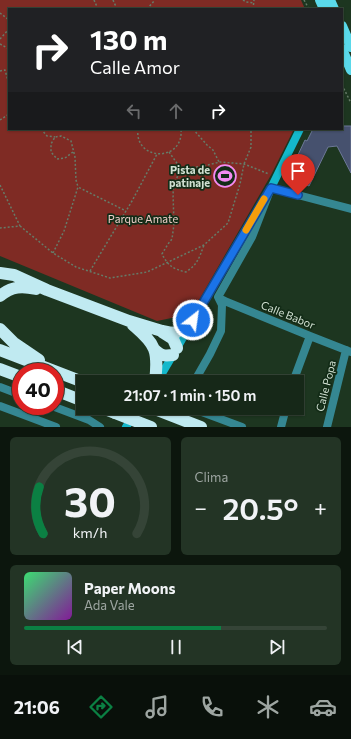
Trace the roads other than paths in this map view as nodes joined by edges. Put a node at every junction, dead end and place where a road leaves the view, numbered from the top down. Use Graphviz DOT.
graph roads {
  1 [pos="343,28"];
  2 [pos="351,46"];
  3 [pos="343,52"];
  4 [pos="351,70"];
  5 [pos="300,130"];
  6 [pos="271,188"];
  7 [pos="351,209"];
  8 [pos="0,273"];
  9 [pos="47,290"];
  10 [pos="0,296"];
  11 [pos="218,297"];
  12 [pos="193,320"];
  13 [pos="129,321"];
  14 [pos="0,329"];
  15 [pos="162,331"];
  16 [pos="310,336"];
  17 [pos="0,350"];
  18 [pos="154,350"];
  19 [pos="176,351"];
  20 [pos="348,351"];
  21 [pos="34,363"];
  22 [pos="44,363"];
  23 [pos="0,369"];
  24 [pos="12,374"];
  25 [pos="64,375"];
  26 [pos="156,375"];
  27 [pos="161,375"];
  28 [pos="198,375"];
  29 [pos="296,375"];
  30 [pos="76,379"];
  31 [pos="0,387"];
  32 [pos="12,392"];
  33 [pos="64,394"];
  34 [pos="76,398"];
  35 [pos="0,406"];
  36 [pos="64,411"];
  37 [pos="120,415"];
  38 [pos="134,415"];
  39 [pos="169,415"];
  40 [pos="210,415"];
  41 [pos="284,415"];
  42 [pos="56,427"];
  43 [pos="100,427"];
  44 [pos="126,427"];
  45 [pos="151,427"];
  46 [pos="201,427"];
  47 [pos="242,427"];
  48 [pos="281,427"];
  49 [pos="327,427"];
  1 -- 2 [label="main road"];
  3 -- 4 [label="main road"];
  5 -- 6 [label="street"];
  6 -- 7 [label="street"];
  6 -- 11 [label="street"];
  6 -- 12 [label="street"];
  8 -- 9 [label="highway"];
  9 -- 10 [label="highway"];
  9 -- 13 [label="highway"];
  11 -- 16 [label="street, Calle Babor"];
  11 -- 28 [label="street"];
  12 -- 15 [label="highway"];
  12 -- 19 [label="street"];
  13 -- 15 [label="highway"];
  13 -- 18 [label="highway"];
  14 -- 22 [label="highway"];
  15 -- 19 [label="highway"];
  16 -- 20 [label="street, Calle Babor"];
  16 -- 29 [label="street"];
  17 -- 21 [label="highway"];
  18 -- 19 [label="highway"];
  18 -- 26 [label="highway"];
  19 -- 27 [label="street"];
  20 -- 49 [label="street, Calle Popa"];
  23 -- 24 [label="highway"];
  25 -- 30 [label="highway"];
  31 -- 32 [label="street"];
  33 -- 34 [label="highway"];
  35 -- 42 [label="street"];
  36 -- 43 [label="street"];
  37 -- 45 [label="highway, bridge"];
  38 -- 44 [label="street"];
  39 -- 46 [label="highway"];
  40 -- 47 [label="street"];
  41 -- 48 [label="street"];
}
